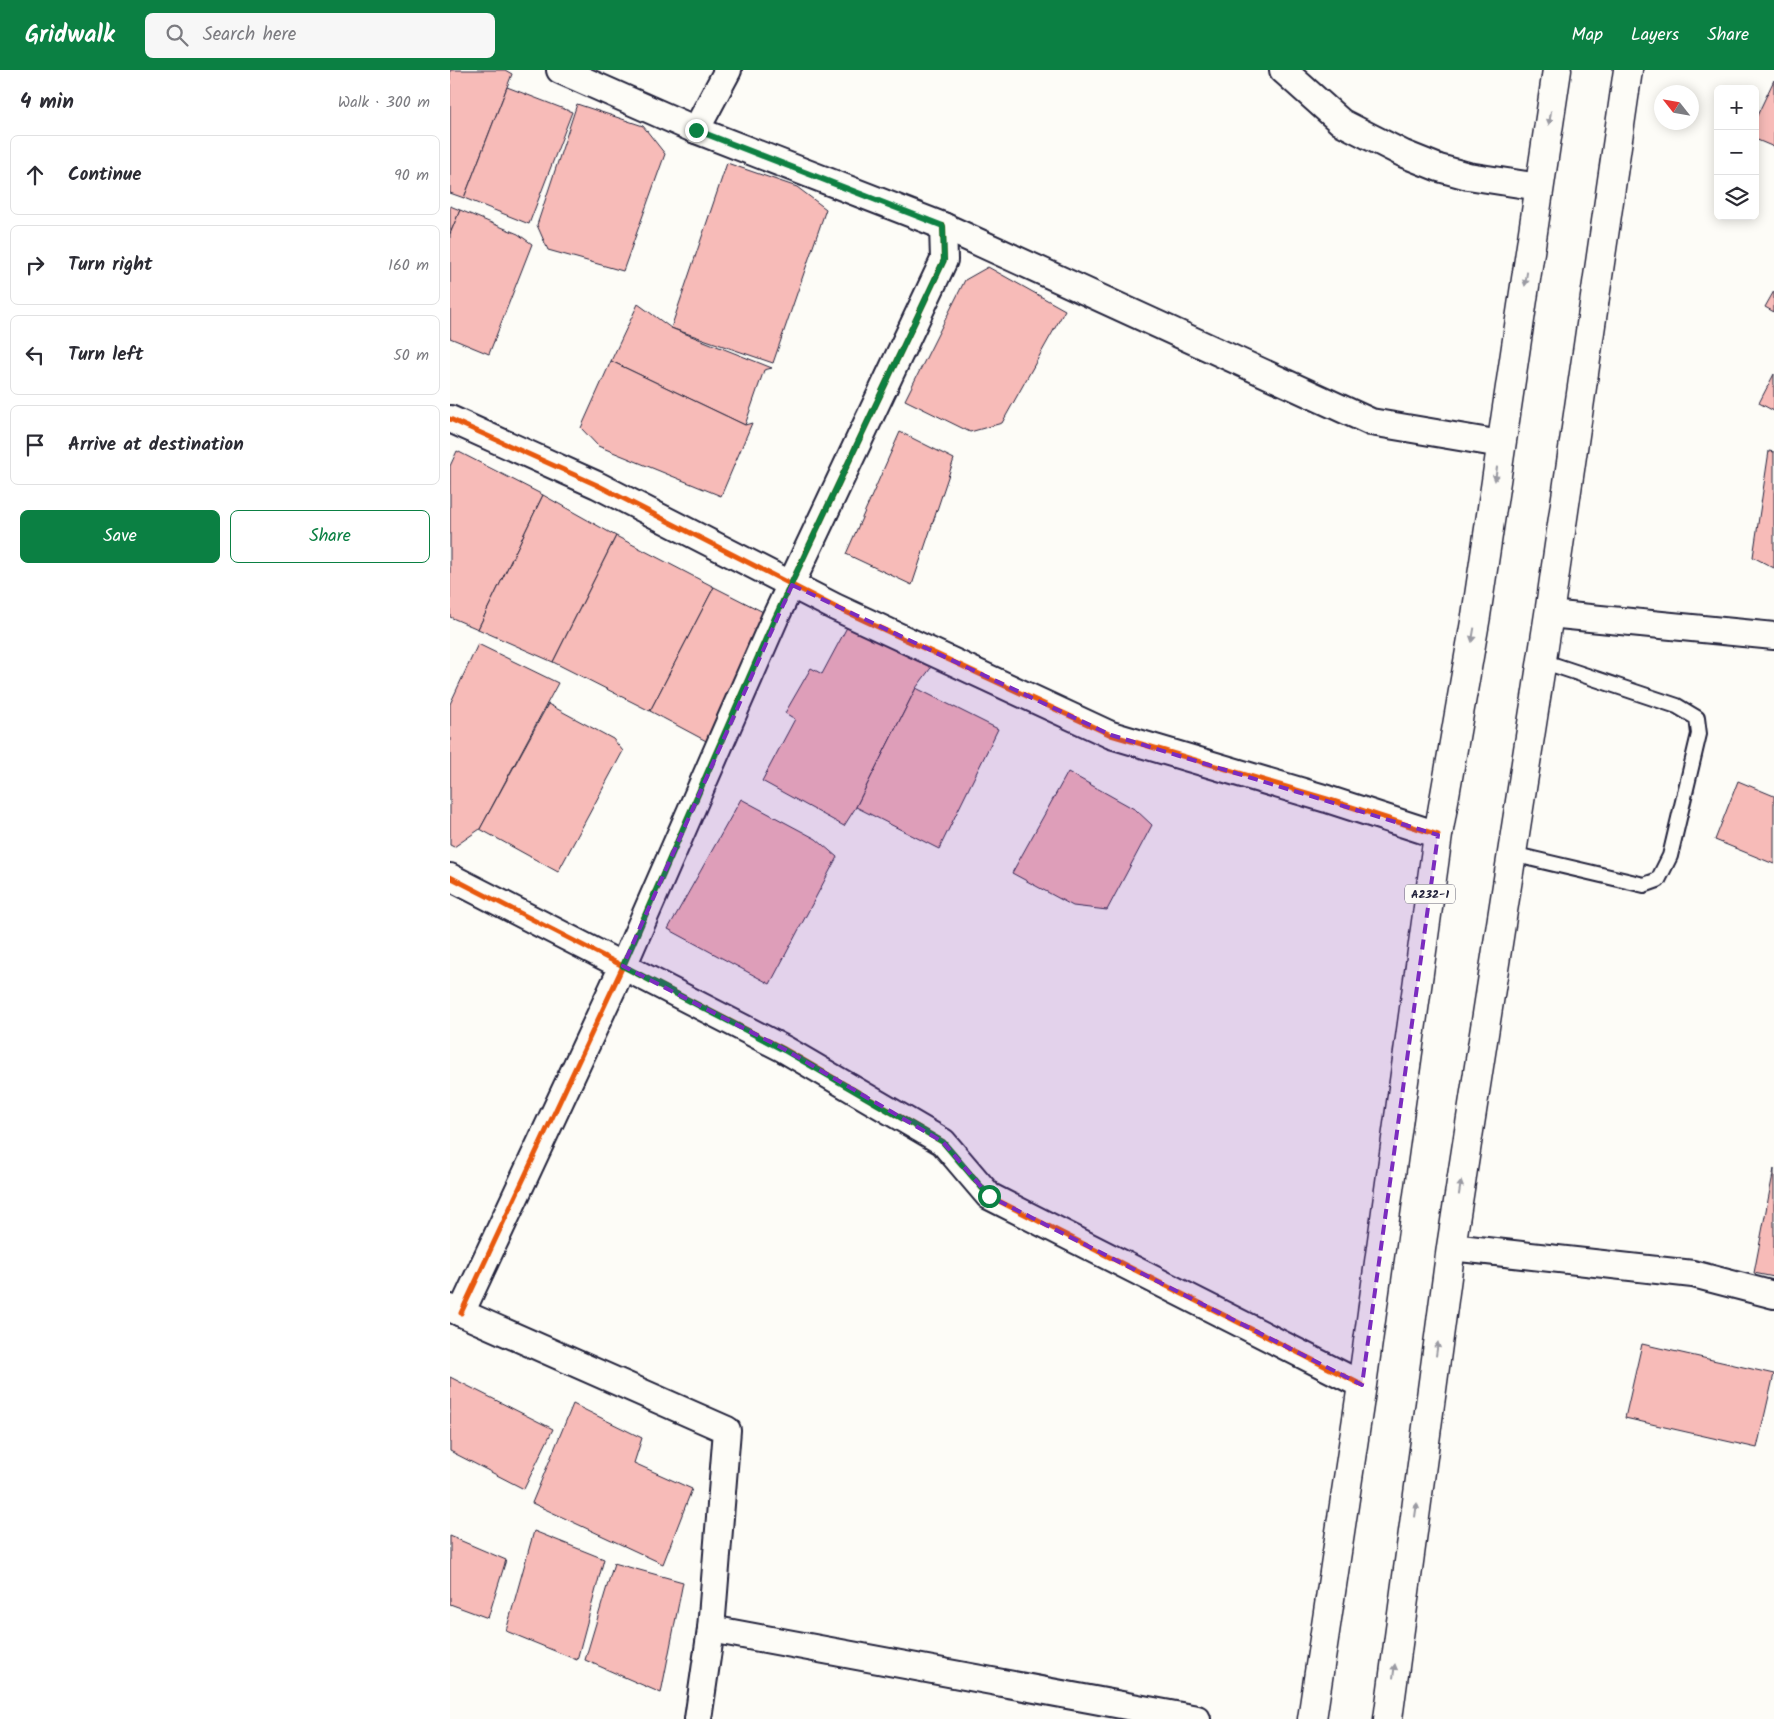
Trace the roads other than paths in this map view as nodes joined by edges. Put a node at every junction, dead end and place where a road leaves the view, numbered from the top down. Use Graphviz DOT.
graph roads {
  1 [pos="560,70"];
  2 [pos="728,70"];
  3 [pos="1283,70"];
  4 [pos="1557,70"];
  5 [pos="1628,70"];
  6 [pos="696,130"];
  7 [pos="1539,187"];
  8 [pos="943,226"];
  9 [pos="450,419"];
  10 [pos="1501,444"];
  11 [pos="792,585"];
  12 [pos="1549,614"];
  13 [pos="1774,636"];
  14 [pos="1542,661"];
  15 [pos="1438,835"];
  16 [pos="1512,854"];
  17 [pos="450,877"];
  18 [pos="623,966"];
  19 [pos="1451,1247"];
  20 [pos="1774,1295"];
  21 [pos="456,1311"];
  22 [pos="1362,1385"];
  23 [pos="711,1629"];
  24 [pos="698,1719"];
  25 [pos="1198,1719"];
  26 [pos="1312,1719"];
  27 [pos="1388,1719"];
  1 -- 6 [label="street"];
  2 -- 6 [label="street"];
  3 -- 7 [label="street"];
  4 -- 7 [label="highway, A232-1, one-way"];
  5 -- 12 [label="highway"];
  6 -- 8 [label="street"];
  7 -- 10 [label="highway, A232-1, one-way"];
  8 -- 10 [label="street"];
  8 -- 11 [label="street"];
  9 -- 11 [label="street"];
  10 -- 15 [label="highway, A232-1, one-way"];
  11 -- 15 [label="street"];
  11 -- 18 [label="street"];
  12 -- 13 [label="street"];
  12 -- 14 [label="highway"];
  14 -- 16 [label="highway"];
  14 -- 16 [label="lane"];
  15 -- 22 [label="highway, A232-1"];
  19 -- 16 [label="highway, one-way"];
  17 -- 18 [label="street"];
  18 -- 21 [label="street"];
  18 -- 22 [label="street"];
  19 -- 20 [label="street"];
  27 -- 19 [label="highway, one-way"];
  21 -- 23 [label="street"];
  22 -- 26 [label="highway, A232-1"];
  23 -- 24 [label="street"];
  23 -- 25 [label="street"];
}
